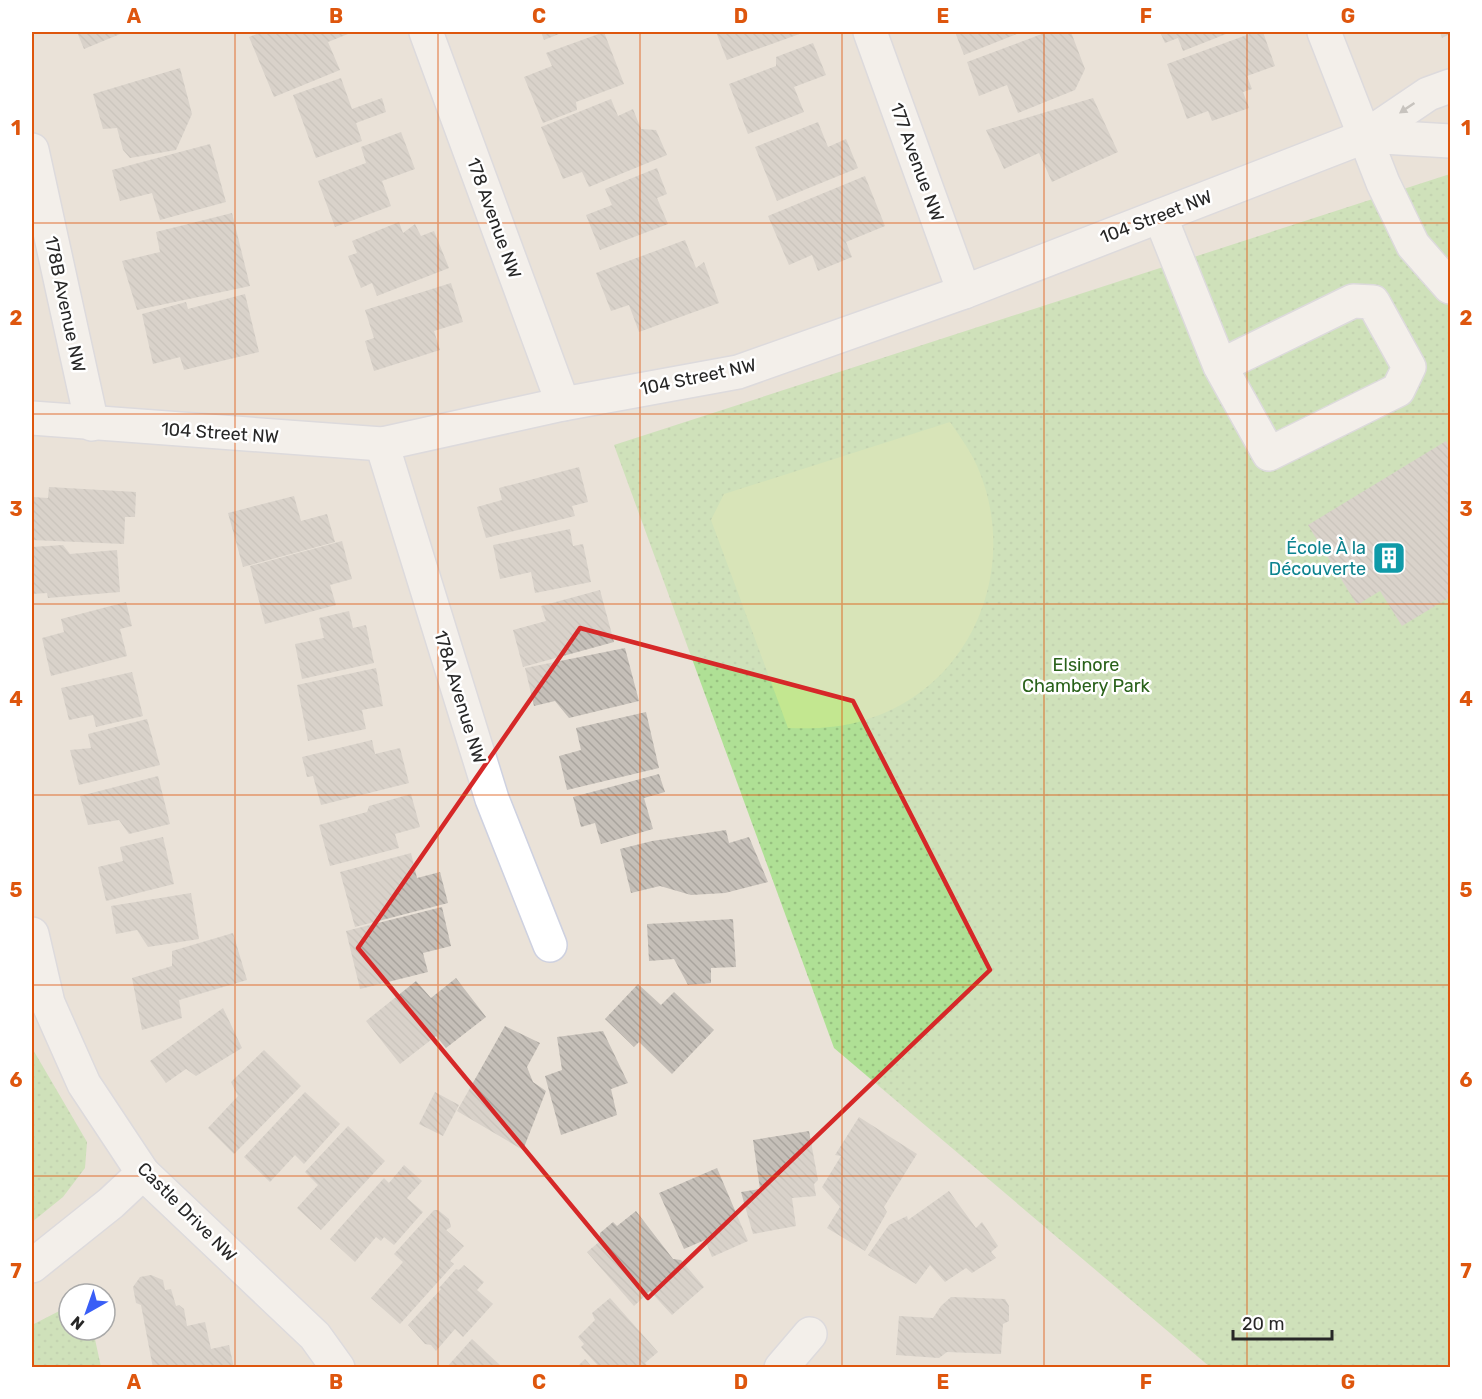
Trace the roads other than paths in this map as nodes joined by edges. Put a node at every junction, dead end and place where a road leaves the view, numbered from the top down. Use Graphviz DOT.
graph roads {
  1 [pos="426,32"];
  2 [pos="870,32"];
  3 [pos="1324,32"];
  4 [pos="1450,86"];
  5 [pos="1366,136"];
  6 [pos="1450,141"];
  7 [pos="32,150"];
  8 [pos="1160,216"];
  9 [pos="1450,287"];
  10 [pos="964,292"];
  11 [pos="1221,366"];
  12 [pos="563,404"];
  13 [pos="32,418"];
  14 [pos="92,424"];
  15 [pos="382,444"];
  16 [pos="32,934"];
  17 [pos="550,945"];
  18 [pos="143,1173"];
  19 [pos="32,1266"];
  20 [pos="810,1334"];
  21 [pos="338,1368"];
  22 [pos="781,1368"];
  1 -- 12 [label="street, 178 Avenue NW"];
  2 -- 10 [label="street, 177 Avenue NW"];
  3 -- 5 [label="street"];
  4 -- 5 [label="street, 104 Street NW, one-way"];
  5 -- 6 [label="street, 104 Street NW"];
  5 -- 8 [label="street, 104 Street NW"];
  5 -- 9 [label="street"];
  7 -- 14 [label="street, 178B Avenue NW"];
  8 -- 10 [label="street, 104 Street NW"];
  8 -- 11 [label="street"];
  10 -- 12 [label="street, 104 Street NW"];
  11 -- 11 [label="street"];
  12 -- 15 [label="street, 104 Street NW"];
  13 -- 14 [label="street, 104 Street NW"];
  14 -- 15 [label="street, 104 Street NW"];
  15 -- 17 [label="street, 178A Avenue NW"];
  16 -- 18 [label="street, Castle Drive NW"];
  18 -- 19 [label="street"];
  18 -- 21 [label="street, Castle Drive NW"];
  20 -- 22 [label="street"];
}
